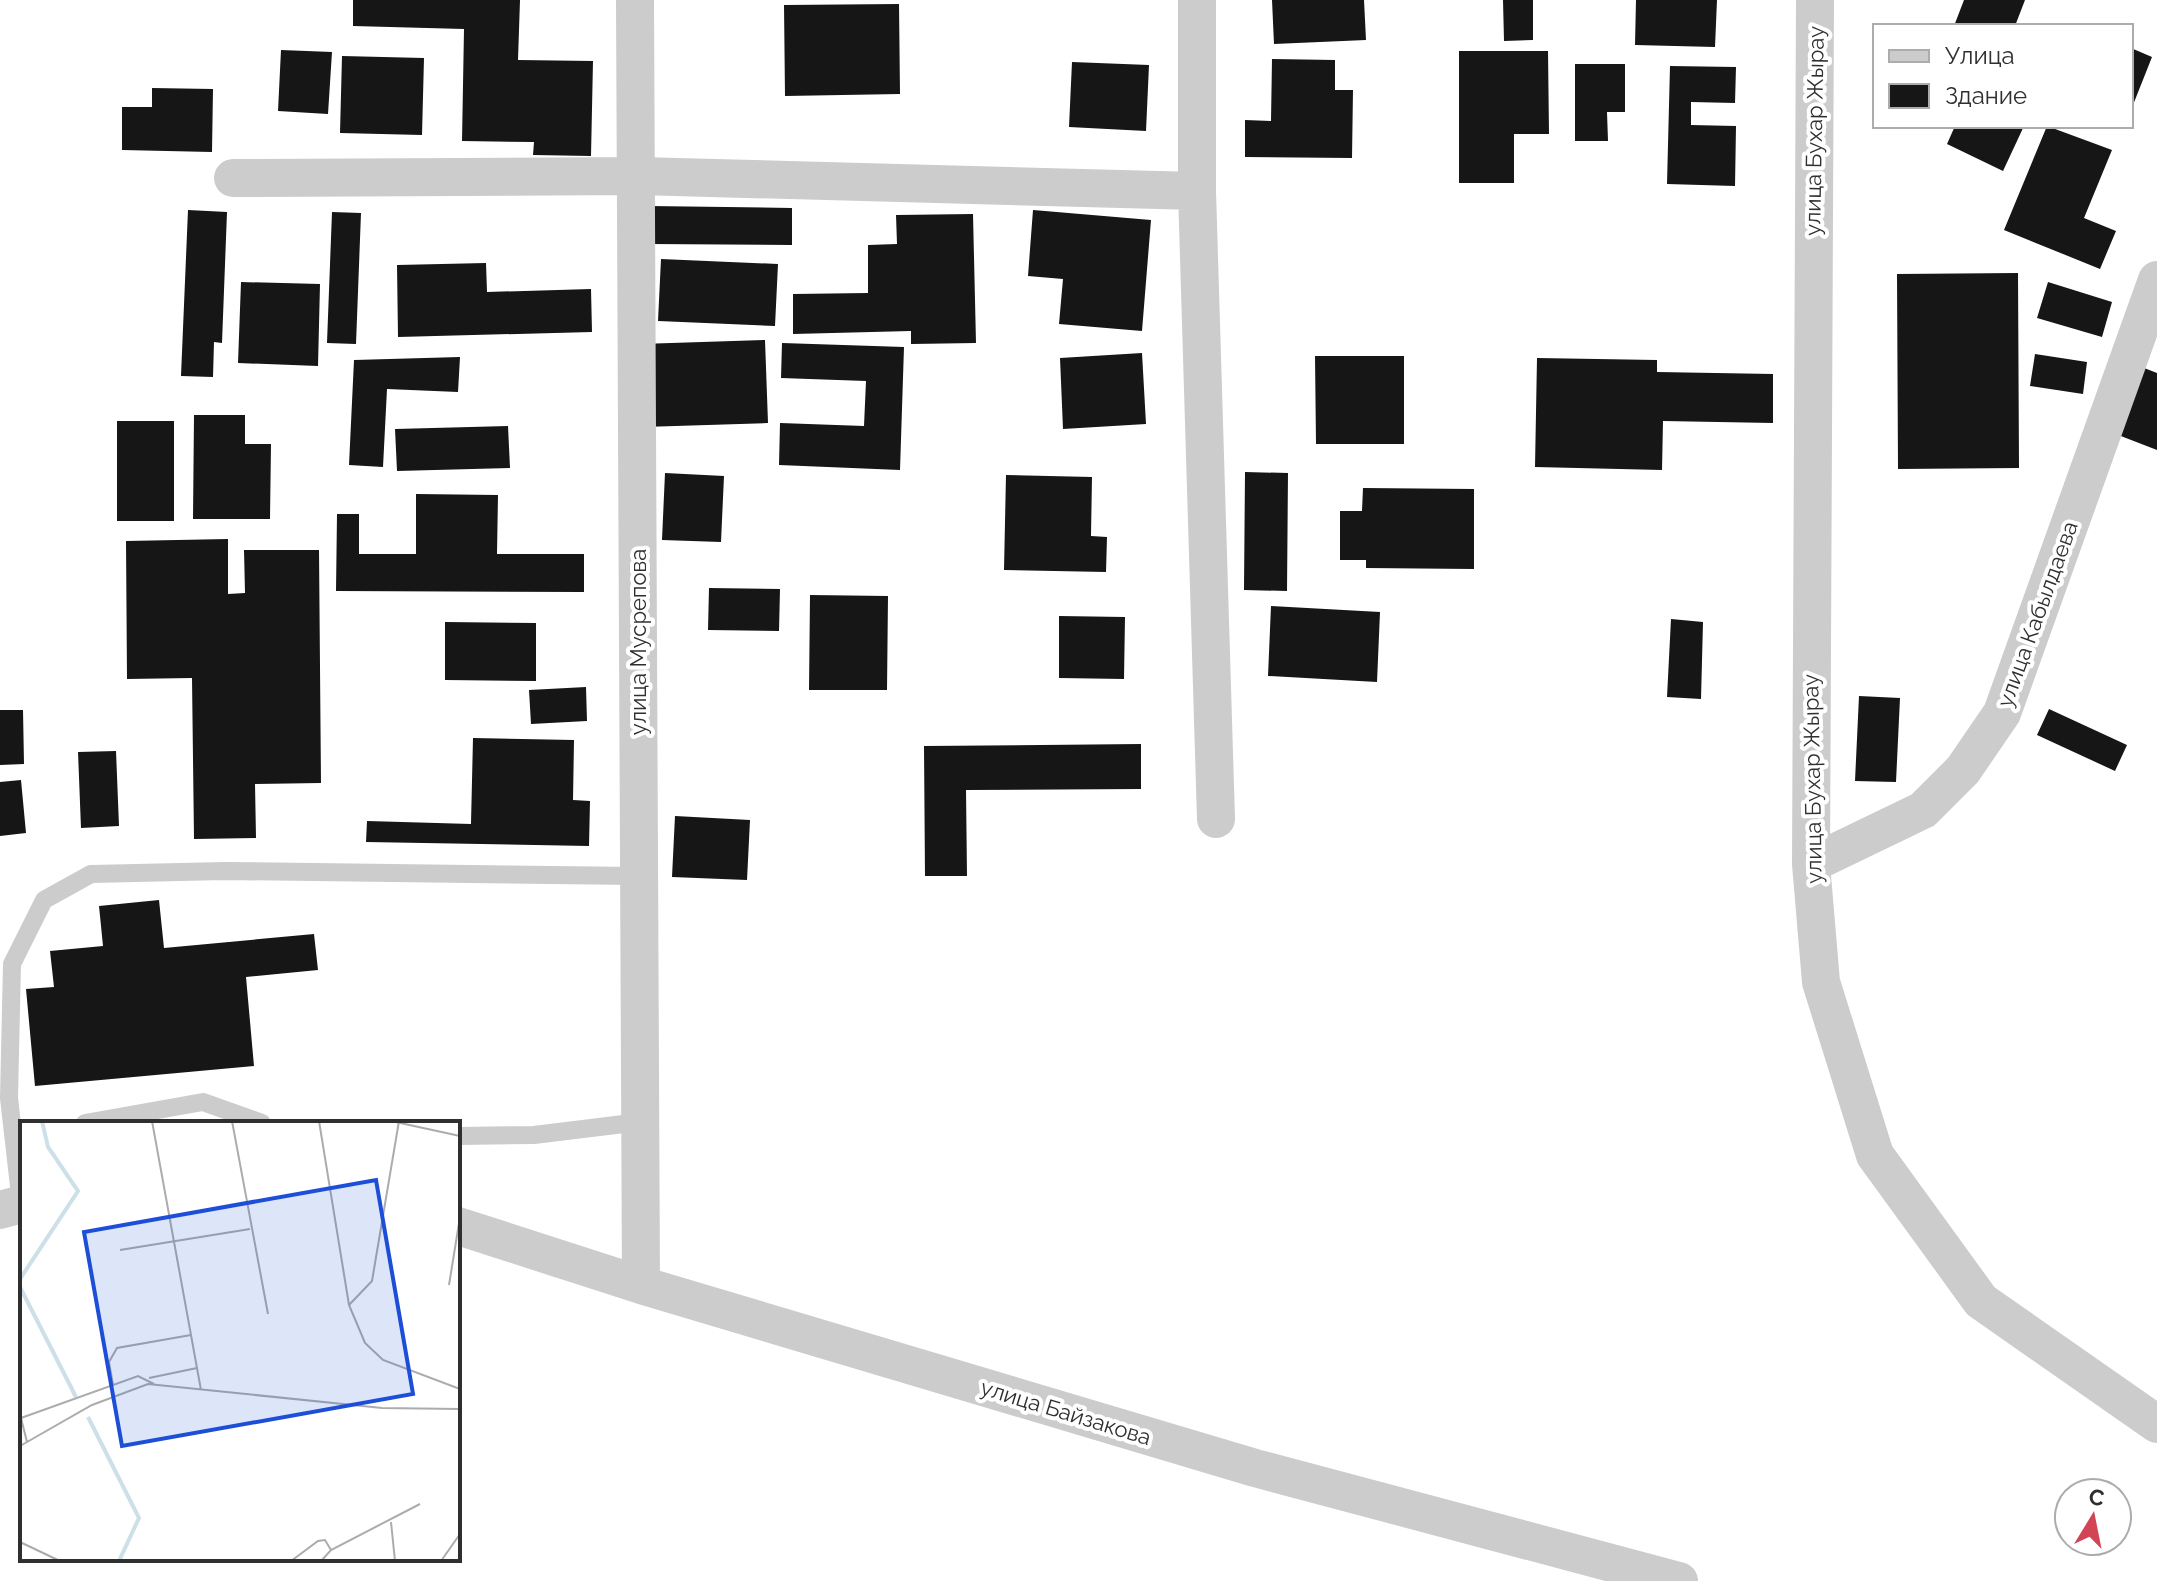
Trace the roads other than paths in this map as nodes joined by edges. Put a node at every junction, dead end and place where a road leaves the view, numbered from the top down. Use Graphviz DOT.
graph roads {
  1 [pos="635,0"];
  2 [pos="1197,0"];
  3 [pos="1815,0"];
  4 [pos="638,176"];
  5 [pos="233,178"];
  6 [pos="1197,191"];
  7 [pos="2157,280"];
  8 [pos="1216,819"];
  9 [pos="1811,864"];
  10 [pos="638,876"];
  11 [pos="96,1121"];
  12 [pos="256,1121"];
  13 [pos="640,1122"];
  14 [pos="12,1136"];
  15 [pos="460,1136"];
  16 [pos="14,1206"];
  17 [pos="460,1227"];
  18 [pos="641,1285"];
  19 [pos="2157,1424"];
  20 [pos="1679,1581"];
  1 -- 4 [label="street, улица Мусрепова"];
  2 -- 6 [label="street"];
  3 -- 9 [label="street, улица Бухар Жырау"];
  4 -- 5 [label="street"];
  4 -- 6 [label="street"];
  4 -- 10 [label="street, улица Мусрепова"];
  6 -- 8 [label="street"];
  7 -- 9 [label="street, улица Кабылдаева"];
  9 -- 19 [label="street, улица Бухар Жырау"];
  10 -- 13 [label="street, улица Мусрепова"];
  10 -- 14 [label="lane"];
  11 -- 12 [label="lane"];
  13 -- 15 [label="lane"];
  13 -- 18 [label="street, улица Мусрепова"];
  14 -- 16 [label="lane"];
  17 -- 18 [label="street, улица Байзакова"];
  18 -- 20 [label="street, улица Байзакова"];
}
